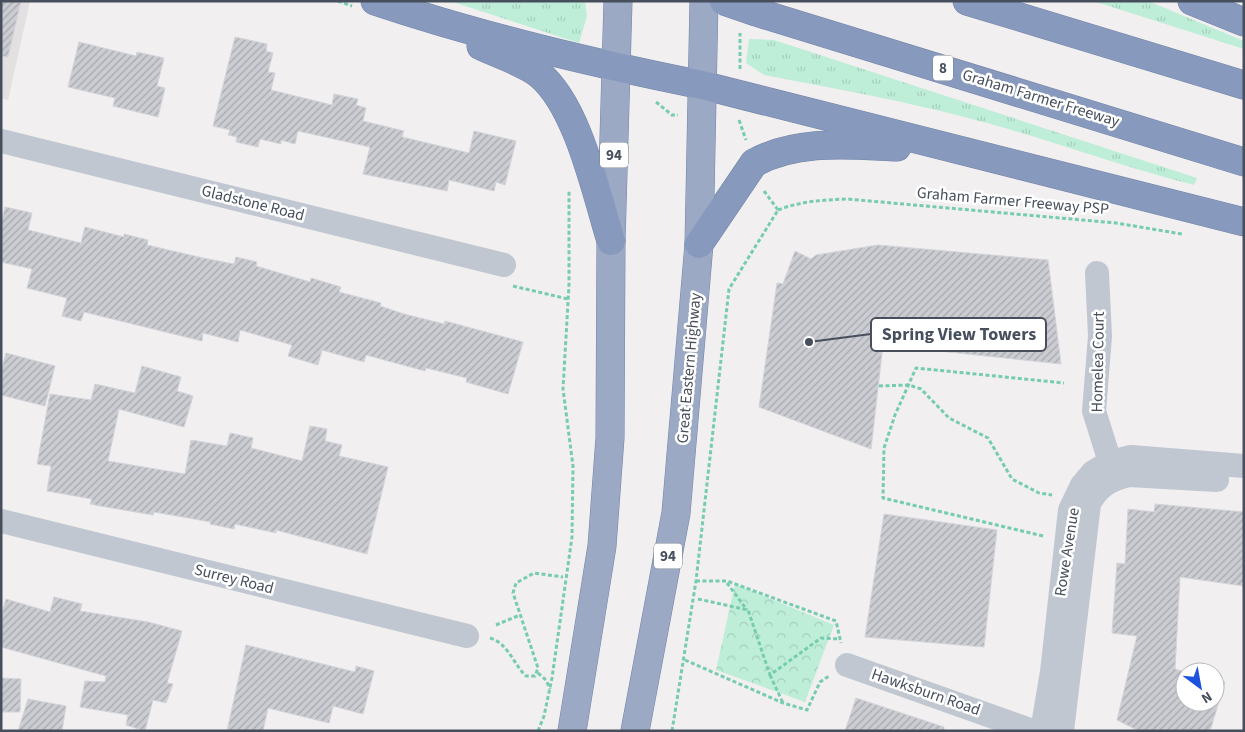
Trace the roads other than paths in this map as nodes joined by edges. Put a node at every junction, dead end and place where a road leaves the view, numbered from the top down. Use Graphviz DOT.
graph roads {
  1 [pos="375,1"];
  2 [pos="618,1"];
  3 [pos="704,1"];
  4 [pos="724,1"];
  5 [pos="967,1"];
  6 [pos="1192,1"];
  7 [pos="408,12"];
  8 [pos="1244,22"];
  9 [pos="616,68"];
  10 [pos="702,85"];
  11 [pos="1244,85"];
  12 [pos="1,140"];
  13 [pos="956,150"];
  14 [pos="1244,162"];
  15 [pos="1244,222"];
  16 [pos="611,241"];
  17 [pos="700,244"];
  18 [pos="504,266"];
  19 [pos="1097,273"];
  20 [pos="1244,466"];
  21 [pos="1114,470"];
  22 [pos="1244,482"];
  23 [pos="1,521"];
  24 [pos="467,636"];
  25 [pos="846,665"];
  26 [pos="572,731"];
  27 [pos="635,731"];
  28 [pos="1033,731"];
  29 [pos="1042,731"];
  30 [pos="1062,731"];
  1 -- 7 [label="highway"];
  2 -- 9 [label="highway, 94"];
  3 -- 10 [label="highway, Great Eastern Highway / 94"];
  4 -- 14 [label="highway, Graham Farmer Freeway / 8, bridge"];
  5 -- 11 [label="highway"];
  6 -- 8 [label="highway"];
  7 -- 9 [label="highway"];
  7 -- 16 [label="highway"];
  9 -- 10 [label="highway"];
  9 -- 16 [label="highway, 94"];
  10 -- 13 [label="highway"];
  10 -- 17 [label="highway, Great Eastern Highway / 94"];
  12 -- 18 [label="street, Gladstone Road"];
  13 -- 15 [label="highway"];
  13 -- 17 [label="highway"];
  16 -- 26 [label="highway, 94"];
  17 -- 27 [label="highway, Great Eastern Highway / 94"];
  19 -- 21 [label="street, Homelea Court"];
  20 -- 21 [label="street, Rowe Avenue"];
  21 -- 22 [label="street, Rowe Avenue"];
  21 -- 29 [label="street, Rowe Avenue"];
  21 -- 30 [label="street, Rowe Avenue"];
  23 -- 24 [label="street, Surrey Road"];
  25 -- 28 [label="street, Hawksburn Road"];
}
